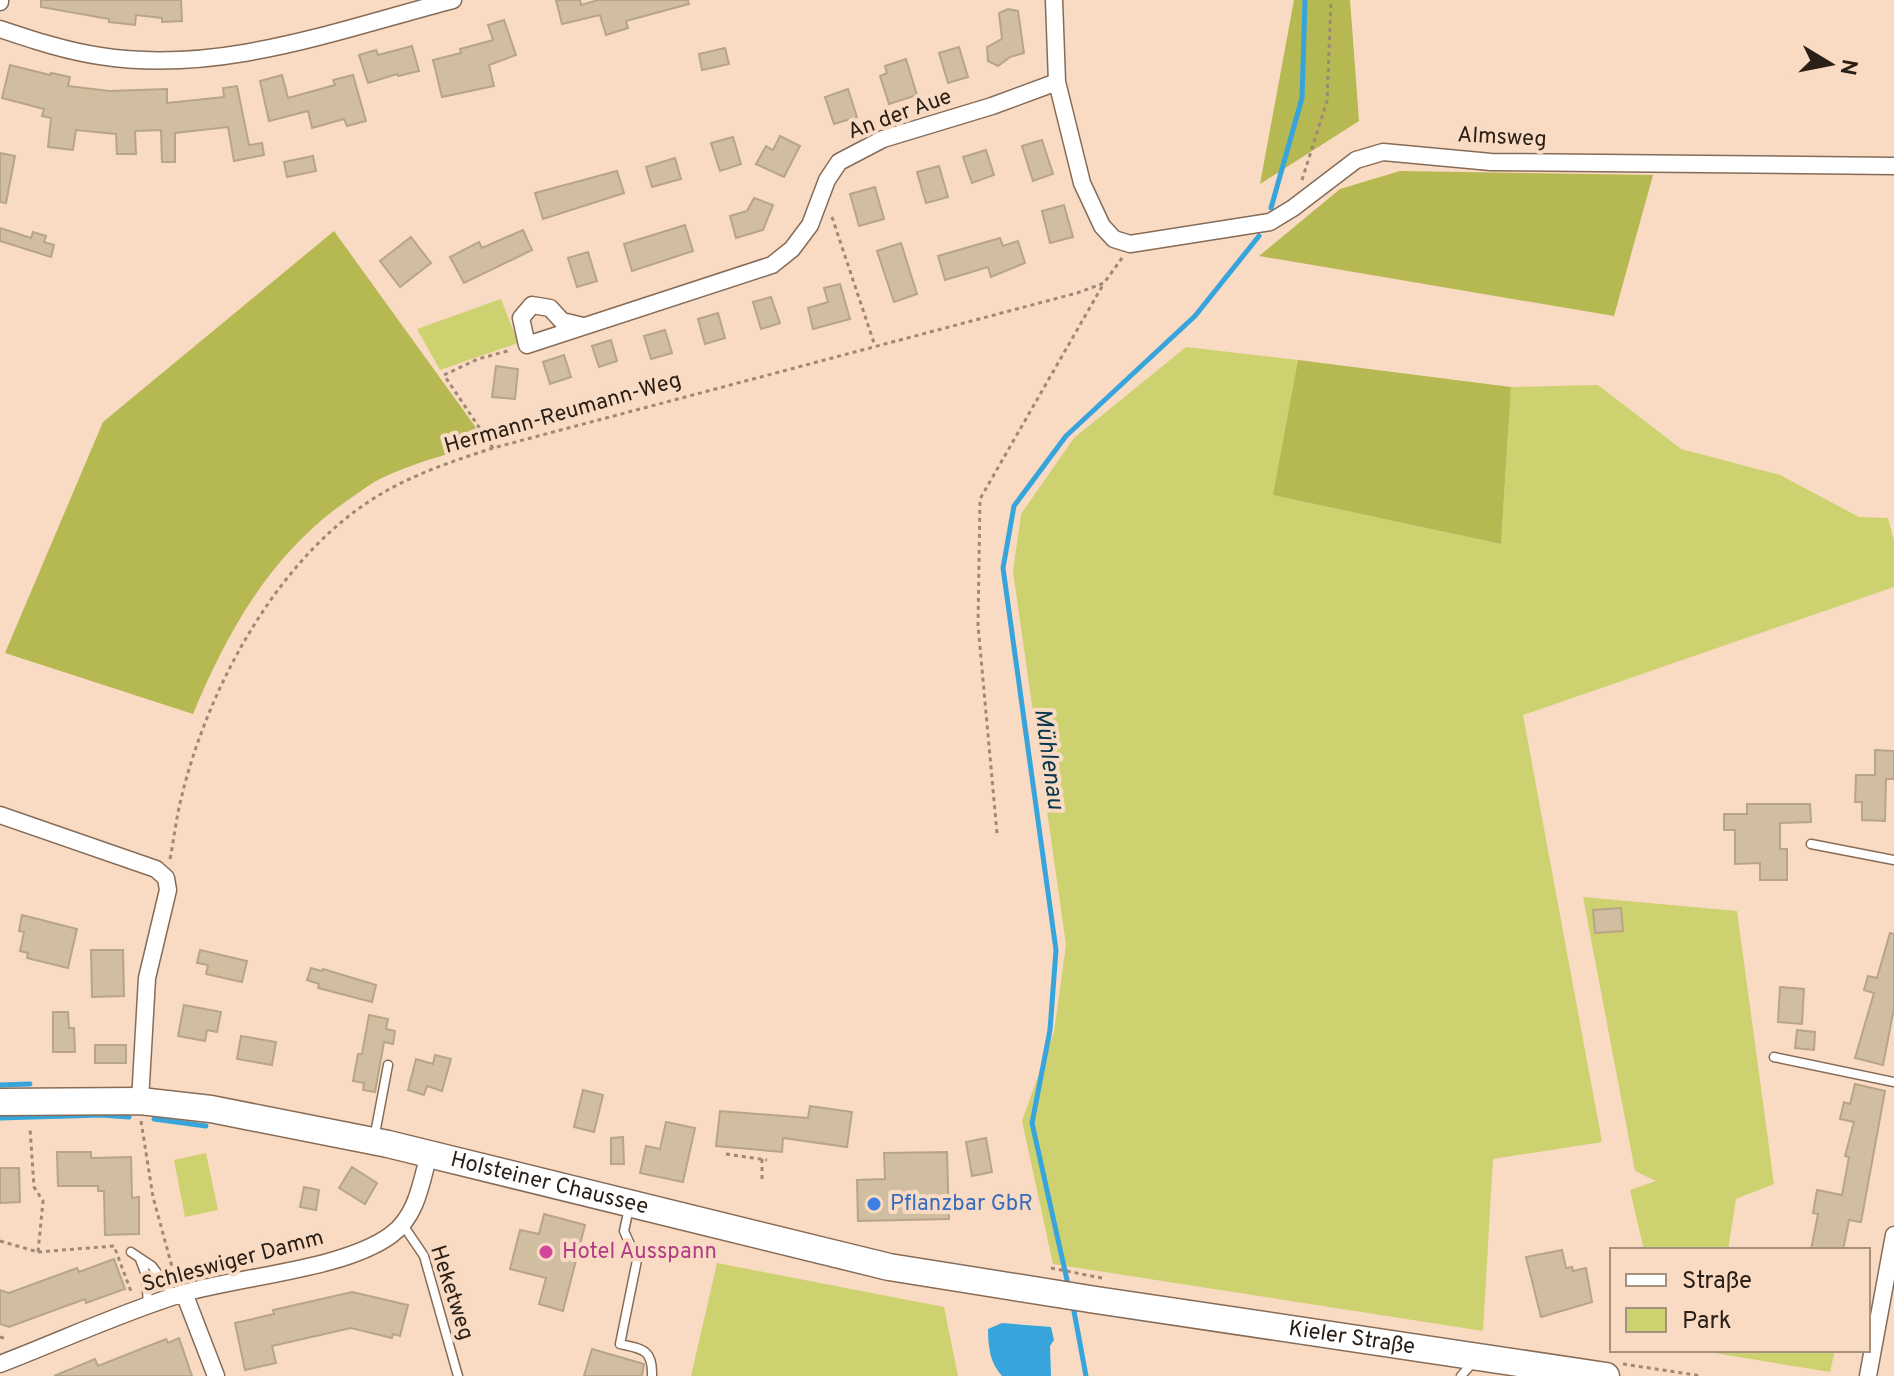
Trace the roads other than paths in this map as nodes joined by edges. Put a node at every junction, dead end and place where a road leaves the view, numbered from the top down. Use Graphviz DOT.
graph roads {
  1 [pos="453,0"];
  2 [pos="1054,0"];
  3 [pos="0,29"];
  4 [pos="1057,82"];
  5 [pos="1894,166"];
  6 [pos="583,326"];
  7 [pos="0,815"];
  8 [pos="1811,844"];
  9 [pos="1894,860"];
  10 [pos="1774,1057"];
  11 [pos="388,1065"];
  12 [pos="1894,1082"];
  13 [pos="140,1101"];
  14 [pos="0,1102"];
  15 [pos="373,1141"];
  16 [pos="429,1154"];
  17 [pos="630,1203"];
  18 [pos="402,1224"];
  19 [pos="1894,1235"];
  20 [pos="178,1290"];
  21 [pos="1096,1300"];
  22 [pos="149,1305"];
  23 [pos="1,1361"];
  24 [pos="1470,1366"];
  25 [pos="216,1376"];
  26 [pos="458,1376"];
  27 [pos="652,1376"];
  28 [pos="1606,1376"];
  29 [pos="1868,1376"];
  1 -- 3 [label="street"];
  2 -- 4 [label="street"];
  4 -- 5 [label="street, Almsweg"];
  4 -- 6 [label="street, An der Aue"];
  6 -- 6 [label="street, An der Aue"];
  7 -- 13 [label="street"];
  8 -- 9 [label="lane"];
  10 -- 12 [label="lane"];
  11 -- 15 [label="lane"];
  13 -- 14 [label="main road, Holsteiner Chaussee"];
  13 -- 15 [label="main road, Holsteiner Chaussee"];
  15 -- 16 [label="main road, Holsteiner Chaussee"];
  16 -- 17 [label="main road, Holsteiner Chaussee"];
  16 -- 18 [label="street"];
  17 -- 21 [label="main road, Holsteiner Chaussee"];
  17 -- 27 [label="lane"];
  18 -- 20 [label="street, Schleswiger Damm"];
  18 -- 26 [label="lane, Heketweg"];
  19 -- 29 [label="street"];
  20 -- 22 [label="street, Schleswiger Damm"];
  20 -- 22 [label="lane"];
  20 -- 25 [label="street"];
  21 -- 24 [label="main road, Kieler Straße"];
  22 -- 23 [label="street, Schleswiger Damm"];
  24 -- 28 [label="main road, Kieler Straße"];
}
